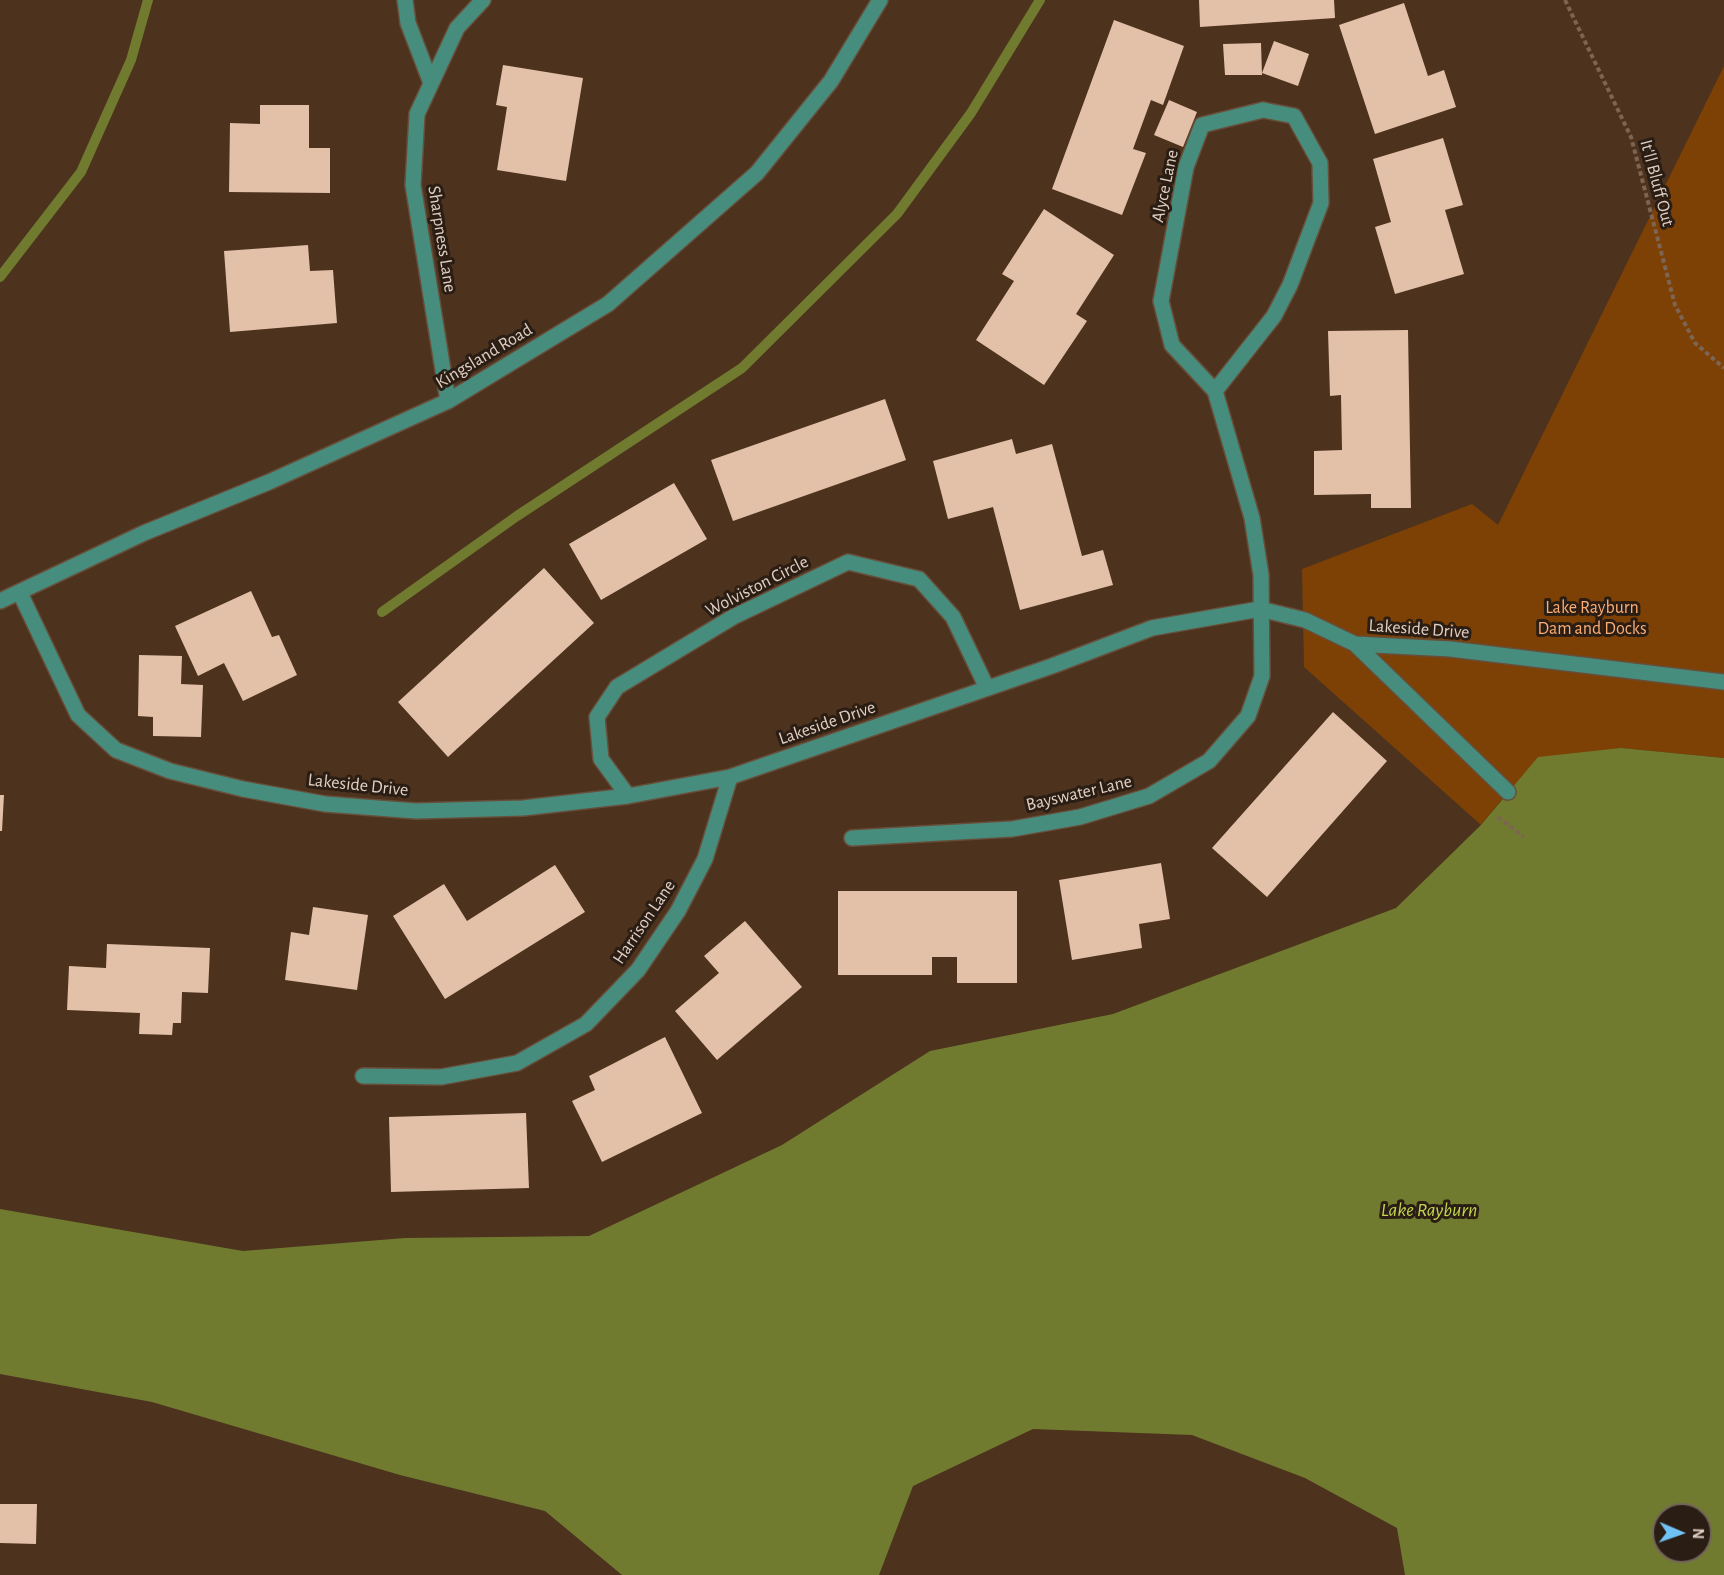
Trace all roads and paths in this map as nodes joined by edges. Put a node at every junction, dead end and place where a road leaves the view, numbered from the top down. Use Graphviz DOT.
graph roads {
  1 [pos="405,0"];
  2 [pos="483,0"];
  3 [pos="880,0"];
  4 [pos="1565,0"];
  5 [pos="431,84"];
  6 [pos="1724,368"];
  7 [pos="1215,391"];
  8 [pos="448,401"];
  9 [pos="20,592"];
  10 [pos="0,601"];
  11 [pos="1260,609"];
  12 [pos="1355,644"];
  13 [pos="1724,682"];
  14 [pos="987,688"];
  15 [pos="730,777"];
  16 [pos="1508,792"];
  17 [pos="628,796"];
  18 [pos="1497,816"];
  19 [pos="1524,837"];
  20 [pos="852,838"];
  21 [pos="363,1076"];
  1 -- 5 [label="street"];
  2 -- 5 [label="street, Sharpness Lane"];
  3 -- 8 [label="street, Kingsland Road"];
  4 -- 6 [label="path, It'll Bluff Out"];
  5 -- 8 [label="street, Sharpness Lane"];
  7 -- 7 [label="street, Alyce Lane"];
  7 -- 11 [label="street, Alyce Lane"];
  8 -- 9 [label="street, Kingsland Road"];
  9 -- 10 [label="street, Kingsland Road"];
  9 -- 17 [label="street, Lakeside Drive"];
  11 -- 12 [label="street, Lakeside Drive"];
  11 -- 14 [label="street, Lakeside Drive"];
  11 -- 20 [label="street, Bayswater Lane"];
  12 -- 13 [label="street, Lakeside Drive"];
  12 -- 16 [label="street"];
  14 -- 15 [label="street, Lakeside Drive"];
  14 -- 17 [label="street, Wolviston Circle"];
  15 -- 17 [label="street, Lakeside Drive"];
  15 -- 21 [label="street, Harrison Lane"];
  18 -- 19 [label="path"];
}
